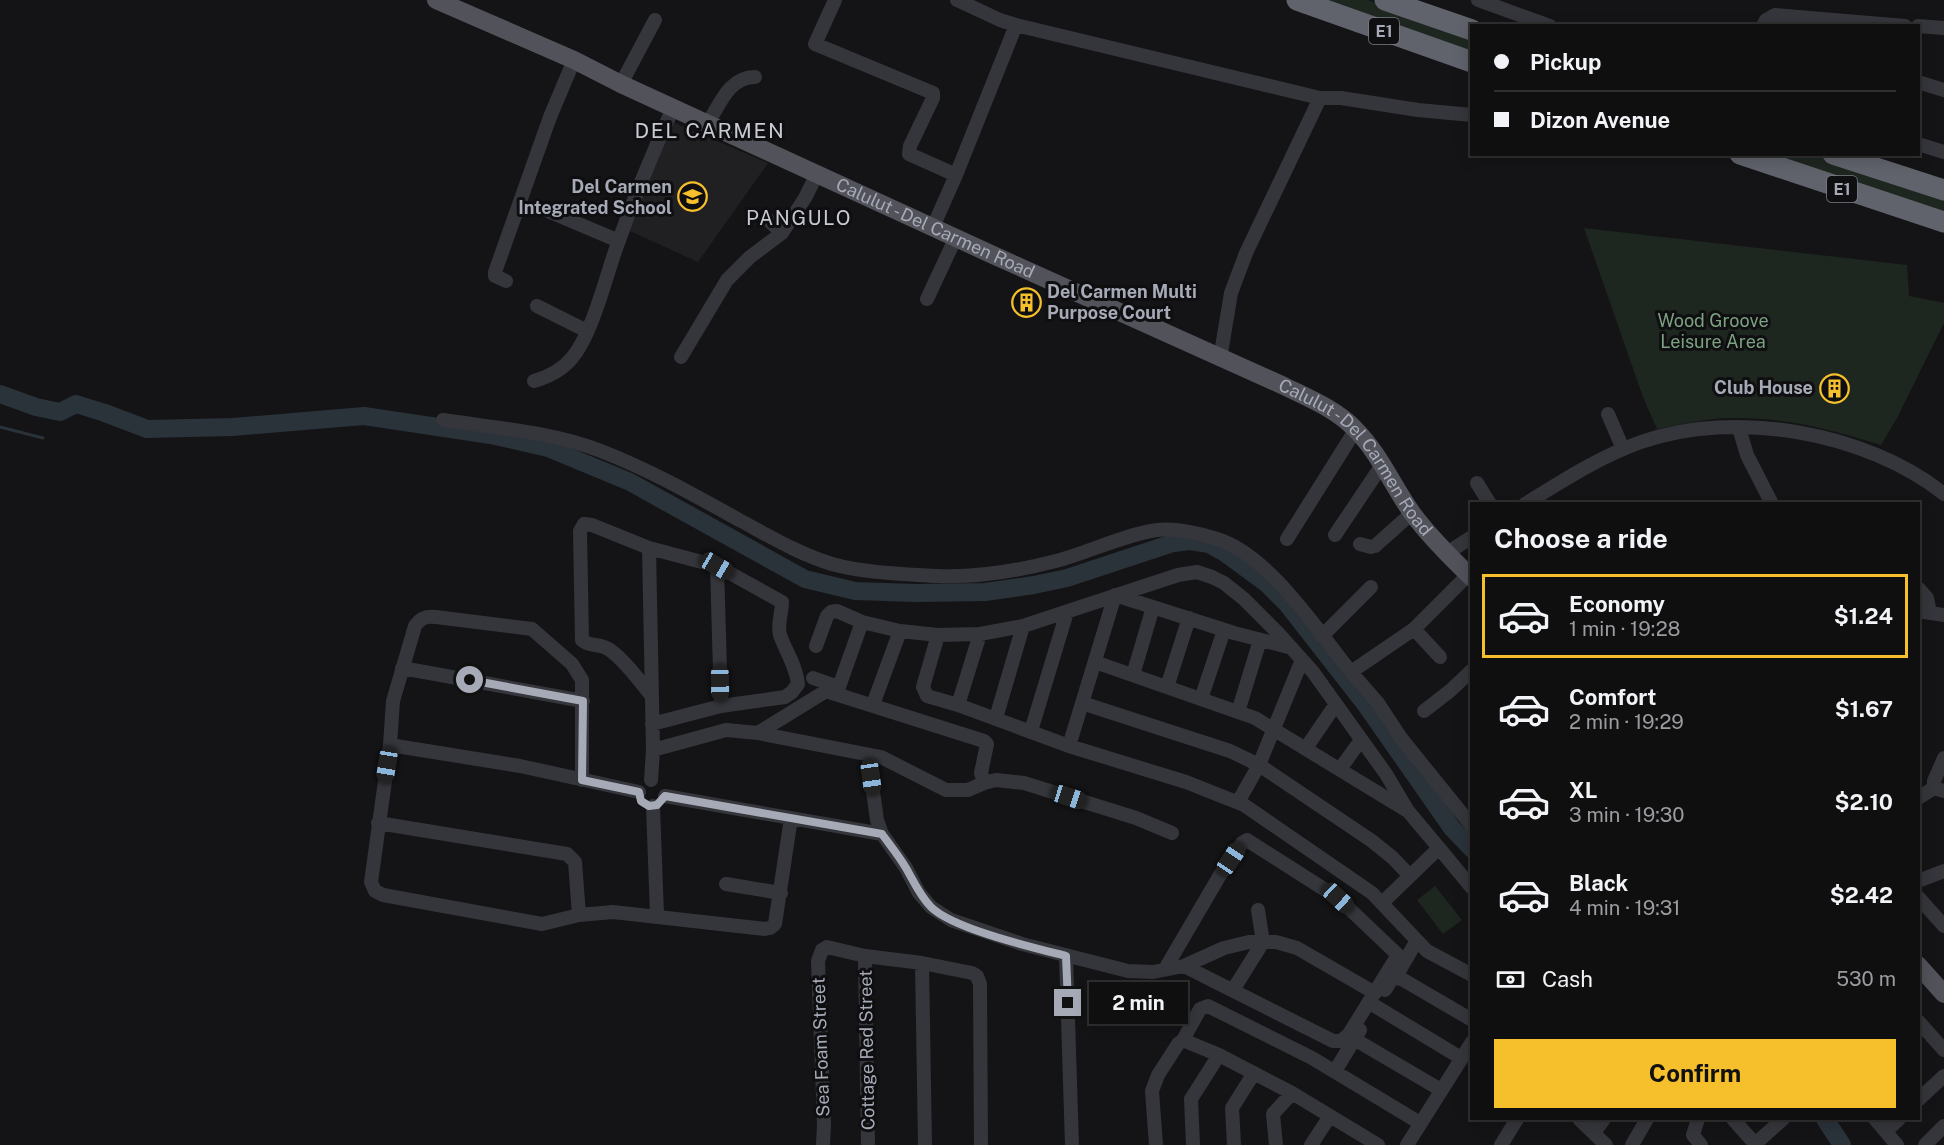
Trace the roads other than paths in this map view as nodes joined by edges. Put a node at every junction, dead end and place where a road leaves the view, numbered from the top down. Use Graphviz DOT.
graph roads {
  1 [pos="436,0"];
  2 [pos="835,0"];
  3 [pos="957,0"];
  4 [pos="1297,0"];
  5 [pos="1385,0"];
  6 [pos="1478,0"];
  7 [pos="655,20"];
  8 [pos="1827,23"];
  9 [pos="1544,24"];
  10 [pos="1764,24"];
  11 [pos="1853,24"];
  12 [pos="1016,25"];
  13 [pos="1920,26"];
  14 [pos="1944,28"];
  15 [pos="1470,29"];
  16 [pos="574,60"];
  17 [pos="1470,61"];
  18 [pos="755,77"];
  19 [pos="1920,83"];
  20 [pos="621,84"];
  21 [pos="1944,90"];
  22 [pos="1320,98"];
  23 [pos="673,108"];
  24 [pos="1470,115"];
  25 [pos="708,123"];
  26 [pos="1920,145"];
  27 [pos="1944,152"];
  28 [pos="1746,156"];
  29 [pos="1839,156"];
  30 [pos="817,174"];
  31 [pos="956,175"];
  32 [pos="1944,190"];
  33 [pos="548,211"];
  34 [pos="767,219"];
  35 [pos="1944,222"];
  36 [pos="933,227"];
  37 [pos="782,233"];
  38 [pos="956,237"];
  39 [pos="619,241"];
  40 [pos="506,281"];
  41 [pos="927,299"];
  42 [pos="537,306"];
  43 [pos="587,331"];
  44 [pos="681,357"];
  45 [pos="1220,359"];
  46 [pos="534,381"];
  47 [pos="1608,414"];
  48 [pos="444,420"];
  49 [pos="1739,428"];
  50 [pos="1356,429"];
  51 [pos="1623,449"];
  52 [pos="1382,465"];
  53 [pos="1477,483"];
  54 [pos="1944,494"];
  55 [pos="1489,502"];
  56 [pos="1528,502"];
  57 [pos="1771,502"];
  58 [pos="1412,513"];
  59 [pos="1335,536"];
  60 [pos="1470,538"];
  61 [pos="1287,539"];
  62 [pos="1360,544"];
  63 [pos="649,548"];
  64 [pos="1447,553"];
  65 [pos="717,566"];
  66 [pos="1470,577"];
  67 [pos="1371,587"];
  68 [pos="1920,590"];
  69 [pos="1115,595"];
  70 [pos="1154,607"];
  71 [pos="1067,612"];
  72 [pos="1924,612"];
  73 [pos="1944,615"];
  74 [pos="1189,618"];
  75 [pos="862,622"];
  76 [pos="1023,626"];
  77 [pos="1414,629"];
  78 [pos="1224,630"];
  79 [pos="900,631"];
  80 [pos="980,634"];
  81 [pos="938,635"];
  82 [pos="1322,636"];
  83 [pos="1260,639"];
  84 [pos="816,646"];
  85 [pos="1292,648"];
  86 [pos="1440,657"];
  87 [pos="1302,660"];
  88 [pos="1095,662"];
  89 [pos="402,668"];
  90 [pos="1351,672"];
  91 [pos="1470,672"];
  92 [pos="1132,675"];
  93 [pos="813,678"];
  94 [pos="838,687"];
  95 [pos="1167,687"];
  96 [pos="651,696"];
  97 [pos="927,696"];
  98 [pos="875,699"];
  99 [pos="1201,699"];
  100 [pos="583,701"];
  101 [pos="1082,703"];
  102 [pos="1336,704"];
  103 [pos="958,705"];
  104 [pos="721,706"];
  105 [pos="1424,711"];
  106 [pos="1238,712"];
  107 [pos="996,718"];
  108 [pos="652,724"];
  109 [pos="1274,728"];
  110 [pos="1031,731"];
  111 [pos="758,733"];
  112 [pos="1361,740"];
  113 [pos="390,745"];
  114 [pos="1070,746"];
  115 [pos="1306,748"];
  116 [pos="653,750"];
  117 [pos="868,755"];
  118 [pos="1944,758"];
  119 [pos="1258,765"];
  120 [pos="1340,769"];
  121 [pos="582,780"];
  122 [pos="651,780"];
  123 [pos="984,783"];
  124 [pos="1939,789"];
  125 [pos="639,792"];
  126 [pos="665,796"];
  127 [pos="1920,797"];
  128 [pos="1238,802"];
  129 [pos="653,806"];
  130 [pos="1408,811"];
  131 [pos="791,818"];
  132 [pos="378,823"];
  133 [pos="1470,824"];
  134 [pos="1172,833"];
  135 [pos="882,834"];
  136 [pos="1439,848"];
  137 [pos="1944,871"];
  138 [pos="1410,876"];
  139 [pos="1920,880"];
  140 [pos="726,884"];
  141 [pos="1470,886"];
  142 [pos="781,893"];
  143 [pos="1920,899"];
  144 [pos="1382,903"];
  145 [pos="1258,910"];
  146 [pos="579,915"];
  147 [pos="657,915"];
  148 [pos="1944,926"];
  149 [pos="1263,942"];
  150 [pos="1416,942"];
  151 [pos="865,956"];
  152 [pos="1066,956"];
  153 [pos="922,963"];
  154 [pos="1184,966"];
  155 [pos="1920,967"];
  156 [pos="1165,969"];
  157 [pos="1470,974"];
  158 [pos="1396,977"];
  159 [pos="1233,990"];
  160 [pos="1944,994"];
  161 [pos="1375,999"];
  162 [pos="1470,1019"];
  163 [pos="1920,1023"];
  164 [pos="1929,1033"];
  165 [pos="1354,1039"];
  166 [pos="1183,1040"];
  167 [pos="1920,1041"];
  168 [pos="1470,1045"];
  169 [pos="1944,1050"];
  170 [pos="1220,1055"];
  171 [pos="1461,1058"];
  172 [pos="1335,1071"];
  173 [pos="1254,1073"];
  174 [pos="1944,1076"];
  175 [pos="1441,1090"];
  176 [pos="1292,1093"];
  177 [pos="1920,1098"];
  178 [pos="1330,1116"];
  179 [pos="1516,1120"];
  180 [pos="1580,1120"];
  181 [pos="1604,1120"];
  182 [pos="1646,1120"];
  183 [pos="1698,1120"];
  184 [pos="1734,1120"];
  185 [pos="1782,1120"];
  186 [pos="1876,1120"];
  187 [pos="1898,1120"];
  188 [pos="1420,1123"];
  189 [pos="1944,1126"];
  190 [pos="1886,1131"];
  191 [pos="1362,1141"];
  192 [pos="1600,1141"];
  193 [pos="823,1145"];
  194 [pos="868,1145"];
  195 [pos="925,1145"];
  196 [pos="981,1145"];
  197 [pos="1072,1145"];
  198 [pos="1156,1145"];
  199 [pos="1193,1145"];
  200 [pos="1234,1145"];
  201 [pos="1276,1145"];
  202 [pos="1311,1145"];
  203 [pos="1378,1145"];
  204 [pos="1407,1145"];
  205 [pos="1501,1145"];
  206 [pos="1632,1145"];
  207 [pos="1701,1145"];
  208 [pos="1755,1145"];
  209 [pos="1897,1145"];
  210 [pos="1925,1145"];
  1 -- 16 [label="main road, Calulut - Del Carmen Road"];
  2 -- 31 [label="street"];
  3 -- 12 [label="street"];
  4 -- 17 [label="highway, E1"];
  5 -- 15 [label="highway, E1"];
  6 -- 9 [label="street"];
  7 -- 20 [label="street"];
  8 -- 10 [label="street"];
  8 -- 11 [label="street"];
  12 -- 22 [label="street"];
  12 -- 31 [label="street"];
  13 -- 14 [label="street"];
  16 -- 20 [label="main road, Calulut - Del Carmen Road"];
  16 -- 40 [label="street"];
  18 -- 25 [label="street"];
  19 -- 21 [label="street"];
  20 -- 23 [label="main road, Calulut - Del Carmen Road"];
  22 -- 24 [label="street"];
  22 -- 45 [label="street"];
  23 -- 25 [label="main road, Calulut - Del Carmen Road"];
  23 -- 39 [label="street"];
  25 -- 30 [label="main road, Calulut - Del Carmen Road"];
  26 -- 27 [label="street"];
  28 -- 35 [label="highway, E1"];
  29 -- 32 [label="highway, E1"];
  30 -- 36 [label="main road, Calulut - Del Carmen Road"];
  30 -- 37 [label="street"];
  31 -- 36 [label="street"];
  33 -- 39 [label="street"];
  34 -- 37 [label="street"];
  36 -- 38 [label="main road, Calulut - Del Carmen Road"];
  37 -- 44 [label="street"];
  38 -- 41 [label="street"];
  38 -- 45 [label="main road, Calulut - Del Carmen Road"];
  39 -- 43 [label="street"];
  42 -- 43 [label="street"];
  43 -- 46 [label="street"];
  45 -- 50 [label="main road, Calulut - Del Carmen Road"];
  47 -- 51 [label="street"];
  48 -- 82 [label="street"];
  49 -- 51 [label="street"];
  49 -- 54 [label="street"];
  49 -- 57 [label="street"];
  50 -- 52 [label="main road, Calulut - Del Carmen Road"];
  50 -- 61 [label="street"];
  51 -- 56 [label="street"];
  52 -- 58 [label="main road, Calulut - Del Carmen Road"];
  52 -- 59 [label="street"];
  53 -- 55 [label="street"];
  58 -- 62 [label="street"];
  58 -- 64 [label="main road, Calulut - Del Carmen Road"];
  60 -- 64 [label="street"];
  63 -- 65 [label="street"];
  63 -- 96 [label="street"];
  63 -- 96 [label="street"];
  64 -- 66 [label="main road, Calulut - Del Carmen Road"];
  65 -- 104 [label="street"];
  65 -- 104 [label="street"];
  66 -- 77 [label="street"];
  67 -- 82 [label="street"];
  68 -- 72 [label="street"];
  69 -- 70 [label="street"];
  69 -- 71 [label="street"];
  69 -- 85 [label="street"];
  69 -- 88 [label="street"];
  70 -- 74 [label="street"];
  70 -- 92 [label="street"];
  71 -- 76 [label="street"];
  71 -- 110 [label="street"];
  72 -- 73 [label="street"];
  74 -- 78 [label="street"];
  74 -- 95 [label="street"];
  75 -- 79 [label="street"];
  75 -- 84 [label="street"];
  75 -- 94 [label="street"];
  76 -- 80 [label="street"];
  76 -- 107 [label="street"];
  77 -- 86 [label="street"];
  77 -- 90 [label="street"];
  78 -- 83 [label="street"];
  78 -- 99 [label="street"];
  79 -- 81 [label="street"];
  79 -- 98 [label="street"];
  80 -- 81 [label="street"];
  80 -- 103 [label="street"];
  81 -- 97 [label="street"];
  82 -- 90 [label="street"];
  83 -- 85 [label="street"];
  83 -- 106 [label="street"];
  85 -- 87 [label="street"];
  87 -- 102 [label="street"];
  87 -- 109 [label="street"];
  88 -- 92 [label="street"];
  88 -- 101 [label="street"];
  89 -- 100 [label="street"];
  89 -- 100 [label="street"];
  89 -- 113 [label="street"];
  90 -- 133 [label="street"];
  91 -- 105 [label="street"];
  92 -- 95 [label="street"];
  93 -- 94 [label="street"];
  94 -- 98 [label="street"];
  95 -- 99 [label="street"];
  96 -- 108 [label="street"];
  97 -- 98 [label="street"];
  97 -- 103 [label="street"];
  99 -- 106 [label="street"];
  100 -- 121 [label="street"];
  101 -- 114 [label="street"];
  101 -- 119 [label="street"];
  102 -- 112 [label="street"];
  102 -- 115 [label="street"];
  103 -- 107 [label="street"];
  104 -- 108 [label="street"];
  106 -- 109 [label="street"];
  107 -- 110 [label="street"];
  108 -- 116 [label="street"];
  109 -- 115 [label="street"];
  109 -- 119 [label="street"];
  110 -- 114 [label="street"];
  111 -- 116 [label="street"];
  111 -- 117 [label="street"];
  111 -- 123 [label="street"];
  112 -- 120 [label="street"];
  112 -- 130 [label="street"];
  113 -- 121 [label="street"];
  113 -- 132 [label="street"];
  114 -- 128 [label="street"];
  115 -- 120 [label="street"];
  116 -- 122 [label="street"];
  117 -- 123 [label="street"];
  117 -- 135 [label="street"];
  118 -- 124 [label="street"];
  119 -- 128 [label="street"];
  119 -- 138 [label="street"];
  120 -- 130 [label="street"];
  121 -- 125 [label="street"];
  122 -- 125 [label="street"];
  122 -- 126 [label="street"];
  123 -- 134 [label="street"];
  124 -- 127 [label="street"];
  125 -- 129 [label="street"];
  126 -- 129 [label="street"];
  126 -- 131 [label="street"];
  128 -- 144 [label="street"];
  129 -- 147 [label="street"];
  130 -- 136 [label="street"];
  131 -- 135 [label="street"];
  131 -- 142 [label="street"];
  132 -- 146 [label="street"];
  132 -- 146 [label="street"];
  135 -- 152 [label="street"];
  136 -- 138 [label="street"];
  136 -- 141 [label="street"];
  137 -- 139 [label="street"];
  138 -- 144 [label="street"];
  140 -- 142 [label="street"];
  142 -- 147 [label="street"];
  143 -- 148 [label="street"];
  144 -- 150 [label="street"];
  145 -- 149 [label="street"];
  146 -- 147 [label="street"];
  149 -- 154 [label="street"];
  149 -- 159 [label="street"];
  149 -- 161 [label="street"];
  150 -- 157 [label="street"];
  150 -- 158 [label="street"];
  151 -- 153 [label="street"];
  151 -- 193 [label="street, Sea Foam Street"];
  151 -- 194 [label="street, Cottage Red Street"];
  152 -- 156 [label="street"];
  152 -- 197 [label="street"];
  153 -- 195 [label="street"];
  153 -- 196 [label="street"];
  154 -- 156 [label="street"];
  154 -- 159 [label="street"];
  155 -- 160 [label="main road"];
  156 -- 161 [label="street"];
  158 -- 161 [label="street"];
  158 -- 162 [label="street"];
  159 -- 161 [label="street"];
  161 -- 165 [label="street"];
  161 -- 171 [label="street"];
  163 -- 164 [label="street"];
  164 -- 167 [label="street"];
  164 -- 169 [label="street"];
  165 -- 172 [label="street"];
  165 -- 175 [label="street"];
  166 -- 170 [label="street"];
  166 -- 172 [label="street"];
  166 -- 198 [label="street"];
  168 -- 171 [label="street"];
  170 -- 173 [label="street"];
  170 -- 199 [label="street"];
  171 -- 175 [label="street"];
  172 -- 188 [label="street"];
  173 -- 176 [label="street"];
  173 -- 200 [label="street"];
  174 -- 177 [label="street"];
  175 -- 188 [label="street"];
  176 -- 178 [label="street"];
  176 -- 201 [label="street"];
  178 -- 191 [label="street"];
  178 -- 202 [label="street"];
  179 -- 205 [label="street"];
  180 -- 192 [label="street"];
  181 -- 192 [label="street"];
  182 -- 206 [label="street"];
  183 -- 207 [label="street"];
  184 -- 208 [label="street"];
  185 -- 208 [label="street"];
  186 -- 190 [label="street"];
  187 -- 190 [label="street"];
  188 -- 204 [label="street"];
  189 -- 210 [label="street"];
  190 -- 209 [label="street"];
  191 -- 203 [label="street"];
}
